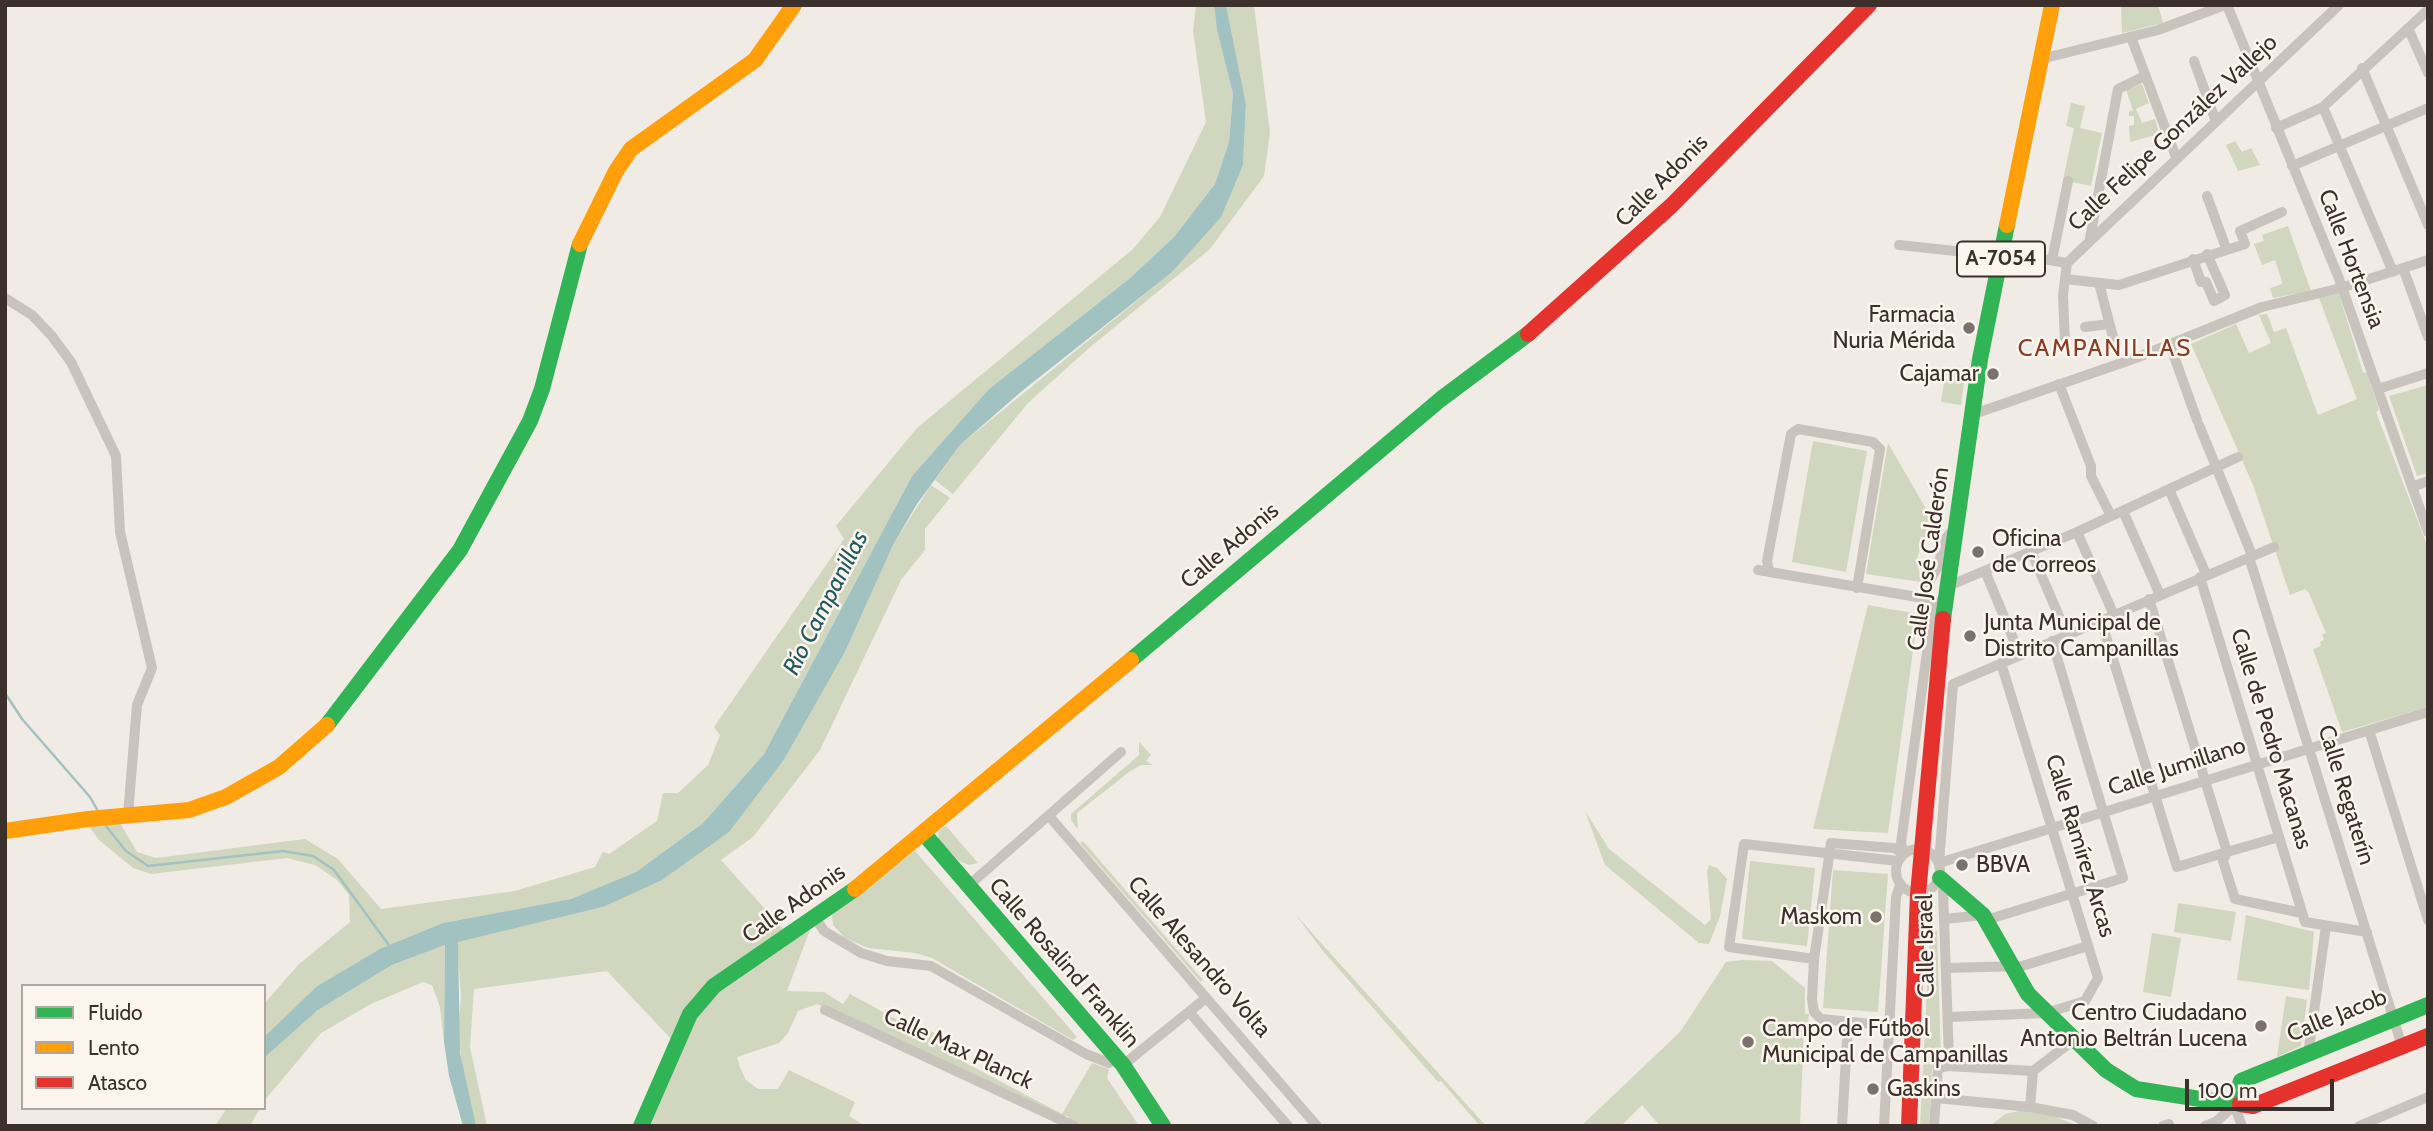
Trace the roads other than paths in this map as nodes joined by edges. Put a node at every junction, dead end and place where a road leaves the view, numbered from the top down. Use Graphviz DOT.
graph roads {
  1 [pos="794,5"];
  2 [pos="1869,5"];
  3 [pos="2052,5"];
  4 [pos="2226,5"];
  5 [pos="2339,5"];
  6 [pos="2428,10"];
  7 [pos="2408,28"];
  8 [pos="2131,37"];
  9 [pos="2041,59"];
  10 [pos="2194,61"];
  11 [pos="2362,68"];
  12 [pos="2428,73"];
  13 [pos="2145,76"];
  14 [pos="2257,82"];
  15 [pos="2323,107"];
  16 [pos="2428,108"];
  17 [pos="2215,119"];
  18 [pos="2386,125"];
  19 [pos="2276,128"];
  20 [pos="2339,145"];
  21 [pos="2176,157"];
  22 [pos="2292,166"];
  23 [pos="2068,181"];
  24 [pos="2207,196"];
  25 [pos="2282,212"];
  26 [pos="2428,225"];
  27 [pos="2090,238"];
  28 [pos="1899,245"];
  29 [pos="2226,248"];
  30 [pos="2002,254"];
  31 [pos="2207,254"];
  32 [pos="2193,259"];
  33 [pos="2052,260"];
  34 [pos="2428,260"];
  35 [pos="2067,263"];
  36 [pos="2398,270"];
  37 [pos="2065,279"];
  38 [pos="2099,283"];
  39 [pos="2341,288"];
  40 [pos="5,298"];
  41 [pos="2109,324"];
  42 [pos="2085,327"];
  43 [pos="2428,337"];
  44 [pos="2114,341"];
  45 [pos="2065,344"];
  46 [pos="2170,345"];
  47 [pos="2428,373"];
  48 [pos="2059,384"];
  49 [pos="2378,389"];
  50 [pos="1971,415"];
  51 [pos="2238,457"];
  52 [pos="2214,468"];
  53 [pos="2428,481"];
  54 [pos="2412,487"];
  55 [pos="2169,489"];
  56 [pos="2123,510"];
  57 [pos="2111,516"];
  58 [pos="1954,529"];
  59 [pos="2077,531"];
  60 [pos="2428,532"];
  61 [pos="2274,547"];
  62 [pos="2031,551"];
  63 [pos="2250,556"];
  64 [pos="1984,571"];
  65 [pos="2203,576"];
  66 [pos="1857,588"];
  67 [pos="1937,597"];
  68 [pos="2155,597"];
  69 [pos="2114,615"];
  70 [pos="2101,620"];
  71 [pos="2067,635"];
  72 [pos="2052,641"];
  73 [pos="2020,654"];
  74 [pos="2001,663"];
  75 [pos="2428,712"];
  76 [pos="2369,730"];
  77 [pos="2310,748"];
  78 [pos="1121,752"];
  79 [pos="2258,764"];
  80 [pos="2206,780"];
  81 [pos="2155,796"];
  82 [pos="2106,812"];
  83 [pos="128,815"];
  84 [pos="1049,816"];
  85 [pos="2052,829"];
  86 [pos="5,831"];
  87 [pos="925,835"];
  88 [pos="2279,837"];
  89 [pos="1922,849"];
  90 [pos="1827,852"];
  91 [pos="2227,852"];
  92 [pos="1901,857"];
  93 [pos="1942,874"];
  94 [pos="1900,884"];
  95 [pos="968,886"];
  96 [pos="1918,894"];
  97 [pos="2073,895"];
  98 [pos="2302,913"];
  99 [pos="815,916"];
  100 [pos="1985,917"];
  101 [pos="1945,919"];
  102 [pos="2428,920"];
  103 [pos="2326,926"];
  104 [pos="2367,932"];
  105 [pos="2088,946"];
  106 [pos="1814,958"];
  107 [pos="2011,966"];
  108 [pos="1947,968"];
  109 [pos="1206,999"];
  110 [pos="2428,1004"];
  111 [pos="825,1010"];
  112 [pos="1190,1013"];
  113 [pos="2046,1013"];
  114 [pos="1949,1017"];
  115 [pos="2392,1018"];
  116 [pos="1848,1022"];
  117 [pos="1889,1026"];
  118 [pos="1912,1028"];
  119 [pos="2428,1036"];
  120 [pos="2075,1040"];
  121 [pos="2402,1046"];
  122 [pos="2308,1054"];
  123 [pos="1119,1061"];
  124 [pos="1948,1066"];
  125 [pos="2033,1071"];
  126 [pos="2428,1097"];
  127 [pos="1936,1098"];
  128 [pos="2234,1105"];
  129 [pos="2030,1107"];
  130 [pos="641,1126"];
  131 [pos="1074,1126"];
  132 [pos="1163,1126"];
  133 [pos="1288,1126"];
  134 [pos="1317,1126"];
  135 [pos="1842,1126"];
  136 [pos="1884,1126"];
  137 [pos="1909,1126"];
  138 [pos="1934,1126"];
  139 [pos="2093,1126"];
  140 [pos="2205,1126"];
  141 [pos="2242,1126"];
  142 [pos="2359,1126"];
  1 -- 83 [label="main road"];
  2 -- 87 [label="main road, Calle Adonis"];
  3 -- 9 [label="main road, Calle José Calderón / A-7054"];
  4 -- 8 [label="street"];
  4 -- 14 [label="street, Calle Hortensia"];
  5 -- 14 [label="street, Calle Felipe González Vallejo"];
  6 -- 7 [label="street"];
  7 -- 11 [label="street"];
  7 -- 12 [label="street"];
  8 -- 9 [label="street"];
  8 -- 13 [label="street"];
  9 -- 30 [label="main road, Calle José Calderón / A-7054"];
  10 -- 17 [label="street"];
  11 -- 15 [label="street"];
  11 -- 18 [label="street"];
  13 -- 21 [label="street"];
  13 -- 27 [label="street"];
  14 -- 17 [label="street, Calle Felipe González Vallejo"];
  14 -- 19 [label="street, Calle Hortensia"];
  15 -- 19 [label="street"];
  15 -- 20 [label="street"];
  16 -- 18 [label="street"];
  17 -- 21 [label="street, Calle Felipe González Vallejo"];
  18 -- 20 [label="street"];
  18 -- 26 [label="street"];
  19 -- 22 [label="street, Calle Hortensia"];
  20 -- 22 [label="street"];
  20 -- 36 [label="street"];
  21 -- 27 [label="street, Calle Felipe González Vallejo"];
  22 -- 39 [label="street, Calle Hortensia"];
  23 -- 33 [label="street"];
  24 -- 29 [label="street"];
  25 -- 29 [label="street"];
  27 -- 35 [label="street, Calle Felipe González Vallejo"];
  28 -- 30 [label="street"];
  29 -- 31 [label="street"];
  30 -- 33 [label="street"];
  30 -- 50 [label="main road, Calle José Calderón / A-7054"];
  31 -- 32 [label="street"];
  31 -- 32 [label="street"];
  32 -- 38 [label="street"];
  33 -- 35 [label="street"];
  34 -- 36 [label="street"];
  35 -- 37 [label="street"];
  36 -- 39 [label="street"];
  36 -- 43 [label="street"];
  37 -- 38 [label="street"];
  37 -- 45 [label="street"];
  38 -- 41 [label="street"];
  39 -- 46 [label="street"];
  39 -- 49 [label="street, Calle Hortensia"];
  40 -- 83 [label="street"];
  41 -- 42 [label="street"];
  41 -- 44 [label="street"];
  46 -- 48 [label="street"];
  46 -- 52 [label="street, Calle Regaterín"];
  47 -- 49 [label="street"];
  48 -- 50 [label="street"];
  48 -- 57 [label="street"];
  49 -- 54 [label="street, Calle Hortensia"];
  50 -- 58 [label="main road, Calle José Calderón / A-7054"];
  51 -- 52 [label="street"];
  52 -- 55 [label="street"];
  52 -- 63 [label="street, Calle Regaterín"];
  53 -- 54 [label="street"];
  54 -- 60 [label="street, Calle Hortensia"];
  55 -- 56 [label="street"];
  55 -- 65 [label="street, Calle de Pedro Macanas"];
  56 -- 57 [label="street"];
  56 -- 68 [label="street"];
  57 -- 59 [label="street"];
  58 -- 67 [label="main road, Calle José Calderón / A-7054"];
  58 -- 67 [label="street"];
  59 -- 62 [label="street"];
  59 -- 69 [label="street"];
  61 -- 63 [label="street"];
  62 -- 64 [label="street"];
  62 -- 71 [label="street"];
  63 -- 65 [label="street"];
  63 -- 77 [label="street, Calle Regaterín"];
  64 -- 67 [label="street"];
  64 -- 73 [label="street"];
  65 -- 68 [label="street"];
  65 -- 79 [label="street, Calle de Pedro Macanas"];
  66 -- 66 [label="street"];
  66 -- 67 [label="street"];
  67 -- 89 [label="main road, Calle José Calderón / A-7054"];
  67 -- 92 [label="street, Calle José Calderón"];
  68 -- 69 [label="street"];
  68 -- 80 [label="street"];
  69 -- 70 [label="street"];
  70 -- 71 [label="street"];
  70 -- 81 [label="street"];
  71 -- 72 [label="street"];
  72 -- 73 [label="street"];
  72 -- 82 [label="street"];
  73 -- 74 [label="street"];
  74 -- 85 [label="street, Calle Ramírez Arcas"];
  74 -- 93 [label="street, Calle Israel"];
  75 -- 76 [label="street, Calle Jumillano"];
  76 -- 77 [label="street, Calle Jumillano"];
  76 -- 102 [label="street"];
  77 -- 79 [label="street, Calle Jumillano"];
  77 -- 104 [label="street, Calle Regaterín"];
  78 -- 84 [label="street"];
  79 -- 80 [label="street, Calle Jumillano"];
  79 -- 88 [label="street, Calle de Pedro Macanas"];
  80 -- 81 [label="street, Calle Jumillano"];
  80 -- 91 [label="street"];
  81 -- 82 [label="street, Calle Jumillano"];
  81 -- 91 [label="street"];
  82 -- 85 [label="street, Calle Jumillano"];
  82 -- 97 [label="street"];
  83 -- 86 [label="main road"];
  84 -- 95 [label="street"];
  84 -- 109 [label="street, Calle Alesandro Volta"];
  85 -- 93 [label="street, Calle Jumillano"];
  85 -- 97 [label="street, Calle Ramírez Arcas"];
  87 -- 95 [label="main road, Calle Rosalind Franklin"];
  87 -- 99 [label="main road, Calle Adonis"];
  88 -- 91 [label="street"];
  88 -- 98 [label="street, Calle de Pedro Macanas"];
  89 -- 92 [label="street"];
  89 -- 93 [label="street"];
  89 -- 96 [label="main road, Calle José Calderón / A-7054"];
  90 -- 92 [label="street"];
  90 -- 106 [label="street"];
  90 -- 106 [label="street"];
  91 -- 98 [label="street"];
  92 -- 94 [label="street, Calle José Calderón"];
  93 -- 96 [label="street, Calle Jumillano"];
  93 -- 100 [label="main road"];
  93 -- 101 [label="street, Calle Israel"];
  94 -- 96 [label="street"];
  94 -- 117 [label="street"];
  95 -- 123 [label="main road, Calle Rosalind Franklin"];
  96 -- 118 [label="main road, Calle José Calderón / A-7054"];
  97 -- 100 [label="street"];
  97 -- 105 [label="street, Calle Ramírez Arcas"];
  98 -- 103 [label="street"];
  99 -- 123 [label="street"];
  99 -- 130 [label="main road, Calle Adonis"];
  100 -- 101 [label="street"];
  100 -- 107 [label="main road"];
  101 -- 108 [label="street, Calle Israel"];
  103 -- 104 [label="street"];
  103 -- 122 [label="street"];
  104 -- 115 [label="street, Calle Regaterín"];
  105 -- 107 [label="street"];
  105 -- 113 [label="street, Calle Ramírez Arcas"];
  106 -- 116 [label="street"];
  107 -- 108 [label="street"];
  107 -- 113 [label="main road"];
  108 -- 114 [label="street, Calle Israel"];
  109 -- 112 [label="street"];
  109 -- 134 [label="street, Calle Alesandro Volta"];
  110 -- 115 [label="main road, Calle Jacob"];
  111 -- 131 [label="street, Calle Max Planck"];
  112 -- 123 [label="street"];
  112 -- 133 [label="street, Calle Alesandro Volta"];
  113 -- 114 [label="street, Calle Ramírez Arcas"];
  113 -- 120 [label="main road"];
  114 -- 124 [label="street, Calle Israel"];
  115 -- 121 [label="street, Calle Regaterín"];
  115 -- 122 [label="main road, Calle Jacob"];
  116 -- 117 [label="street"];
  116 -- 135 [label="street"];
  117 -- 118 [label="street"];
  117 -- 136 [label="street"];
  118 -- 137 [label="main road, Calle José Calderón / A-7054"];
  119 -- 121 [label="main road"];
  120 -- 125 [label="street"];
  120 -- 128 [label="main road"];
  121 -- 128 [label="main road"];
  122 -- 128 [label="main road, Calle Jacob"];
  123 -- 132 [label="main road, Calle Rosalind Franklin"];
  124 -- 125 [label="street"];
  124 -- 127 [label="street, Calle Israel"];
  125 -- 129 [label="street"];
  126 -- 142 [label="street"];
  127 -- 129 [label="street"];
  127 -- 138 [label="street, Calle Israel"];
  128 -- 140 [label="street"];
  128 -- 141 [label="street"];
  129 -- 139 [label="street"];
}
